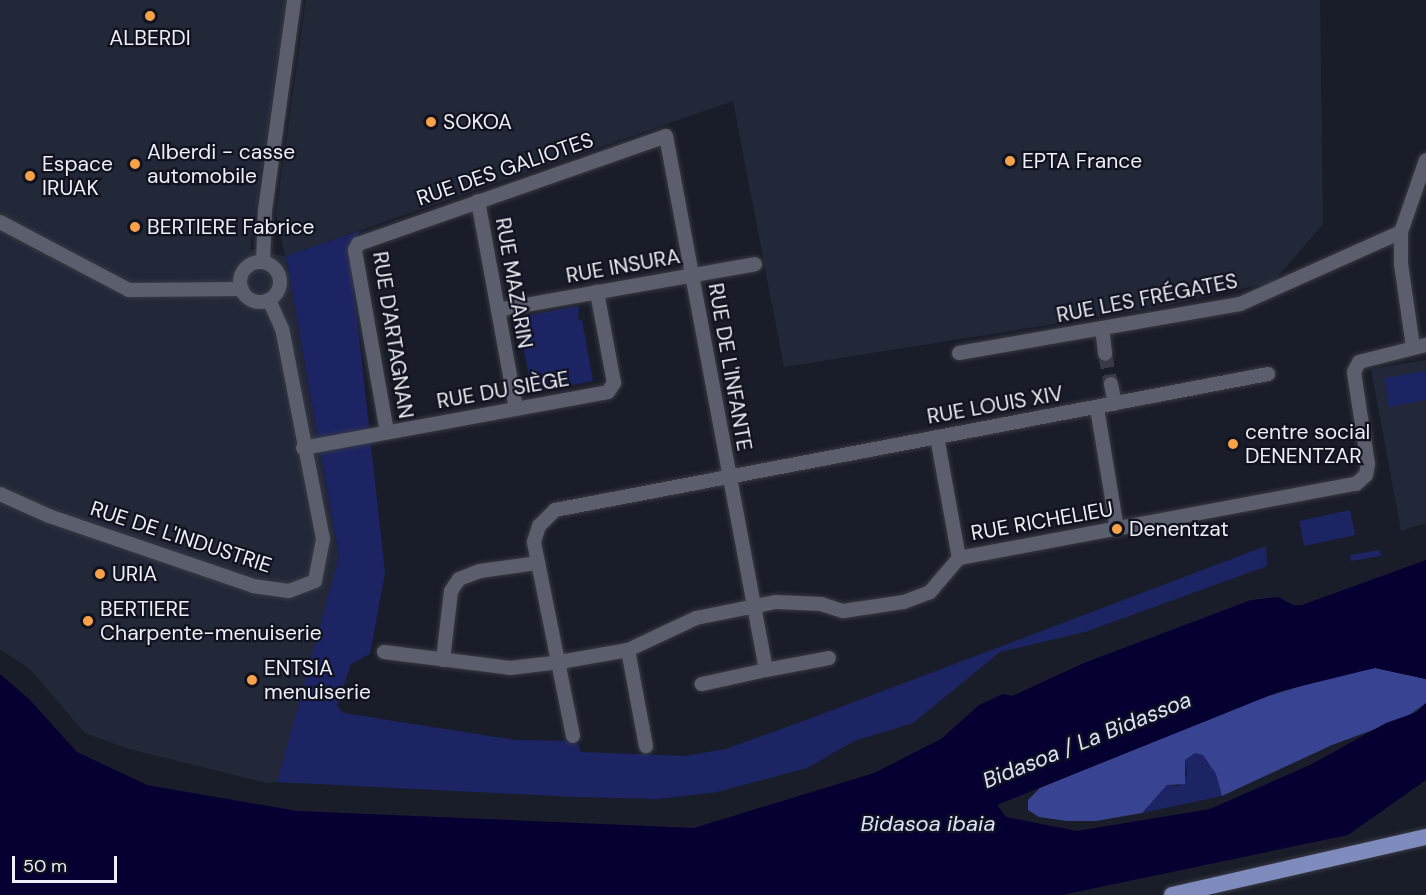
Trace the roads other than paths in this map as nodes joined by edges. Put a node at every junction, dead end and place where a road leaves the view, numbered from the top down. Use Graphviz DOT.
graph roads {
  1 [pos="294,0"];
  2 [pos="666,136"];
  3 [pos="1426,160"];
  4 [pos="478,201"];
  5 [pos="0,222"];
  6 [pos="1401,232"];
  7 [pos="358,244"];
  8 [pos="263,262"];
  9 [pos="755,264"];
  10 [pos="692,275"];
  11 [pos="242,289"];
  12 [pos="597,292"];
  13 [pos="269,300"];
  14 [pos="498,310"];
  15 [pos="1102,328"];
  16 [pos="1420,346"];
  17 [pos="959,353"];
  18 [pos="1105,354"];
  19 [pos="1268,374"];
  20 [pos="1111,384"];
  21 [pos="1114,404"];
  22 [pos="1097,408"];
  23 [pos="516,409"];
  24 [pos="387,432"];
  25 [pos="937,437"];
  26 [pos="303,448"];
  27 [pos="728,474"];
  28 [pos="0,494"];
  29 [pos="1117,529"];
  30 [pos="958,558"];
  31 [pos="538,563"];
  32 [pos="752,606"];
  33 [pos="628,650"];
  34 [pos="384,652"];
  35 [pos="829,658"];
  36 [pos="443,660"];
  37 [pos="560,662"];
  38 [pos="766,670"];
  39 [pos="702,684"];
  40 [pos="573,736"];
  41 [pos="646,746"];
  42 [pos="1426,837"];
  43 [pos="1426,845"];
  44 [pos="1362,855"];
  45 [pos="1172,895"];
  1 -- 8 [label="street"];
  2 -- 4 [label="street, RUE DES GALIOTES"];
  2 -- 10 [label="street, RUE DE L'INFANTE"];
  3 -- 6 [label="street"];
  4 -- 7 [label="street, RUE DES GALIOTES"];
  4 -- 14 [label="street, RUE MAZARIN"];
  5 -- 11 [label="street"];
  6 -- 15 [label="street, RUE LES FRÉGATES"];
  6 -- 16 [label="street"];
  7 -- 24 [label="street, RUE D'ARTAGNAN"];
  8 -- 11 [label="street"];
  8 -- 13 [label="street"];
  9 -- 10 [label="street, RUE INSURA"];
  10 -- 12 [label="street, RUE INSURA"];
  10 -- 27 [label="street, RUE DE L'INFANTE"];
  11 -- 13 [label="street"];
  12 -- 14 [label="street, RUE INSURA"];
  12 -- 23 [label="street, RUE DU SIÈGE"];
  13 -- 26 [label="street, RUE DE L'INDUSTRIE"];
  14 -- 23 [label="street, RUE MAZARIN"];
  15 -- 17 [label="street, RUE LES FRÉGATES"];
  15 -- 18 [label="street"];
  16 -- 29 [label="street, RUE RICHELIEU"];
  19 -- 21 [label="street, RUE LOUIS XIV"];
  20 -- 21 [label="street"];
  21 -- 22 [label="street, RUE LOUIS XIV"];
  22 -- 25 [label="street, RUE LOUIS XIV"];
  22 -- 29 [label="street"];
  23 -- 24 [label="street, RUE DU SIÈGE"];
  24 -- 26 [label="street, RUE DU SIÈGE"];
  25 -- 27 [label="street, RUE LOUIS XIV"];
  25 -- 30 [label="street"];
  26 -- 28 [label="street, RUE DE L'INDUSTRIE"];
  27 -- 31 [label="street, RUE LOUIS XIV"];
  27 -- 32 [label="street, RUE DE L'INFANTE"];
  29 -- 30 [label="street, RUE RICHELIEU"];
  30 -- 32 [label="street, RUE RICHELIEU"];
  31 -- 36 [label="street"];
  31 -- 37 [label="street, RUE LOUIS XIV"];
  32 -- 33 [label="street, RUE RICHELIEU"];
  32 -- 38 [label="street, RUE DE L'INFANTE"];
  33 -- 37 [label="street, RUE RICHELIEU"];
  33 -- 41 [label="street"];
  34 -- 36 [label="street, RUE RICHELIEU"];
  35 -- 38 [label="street"];
  36 -- 37 [label="street, RUE RICHELIEU"];
  37 -- 40 [label="street, RUE LOUIS XIV"];
  38 -- 39 [label="street"];
  42 -- 44 [label="main road"];
  43 -- 44 [label="main road"];
  44 -- 45 [label="main road"];
}
